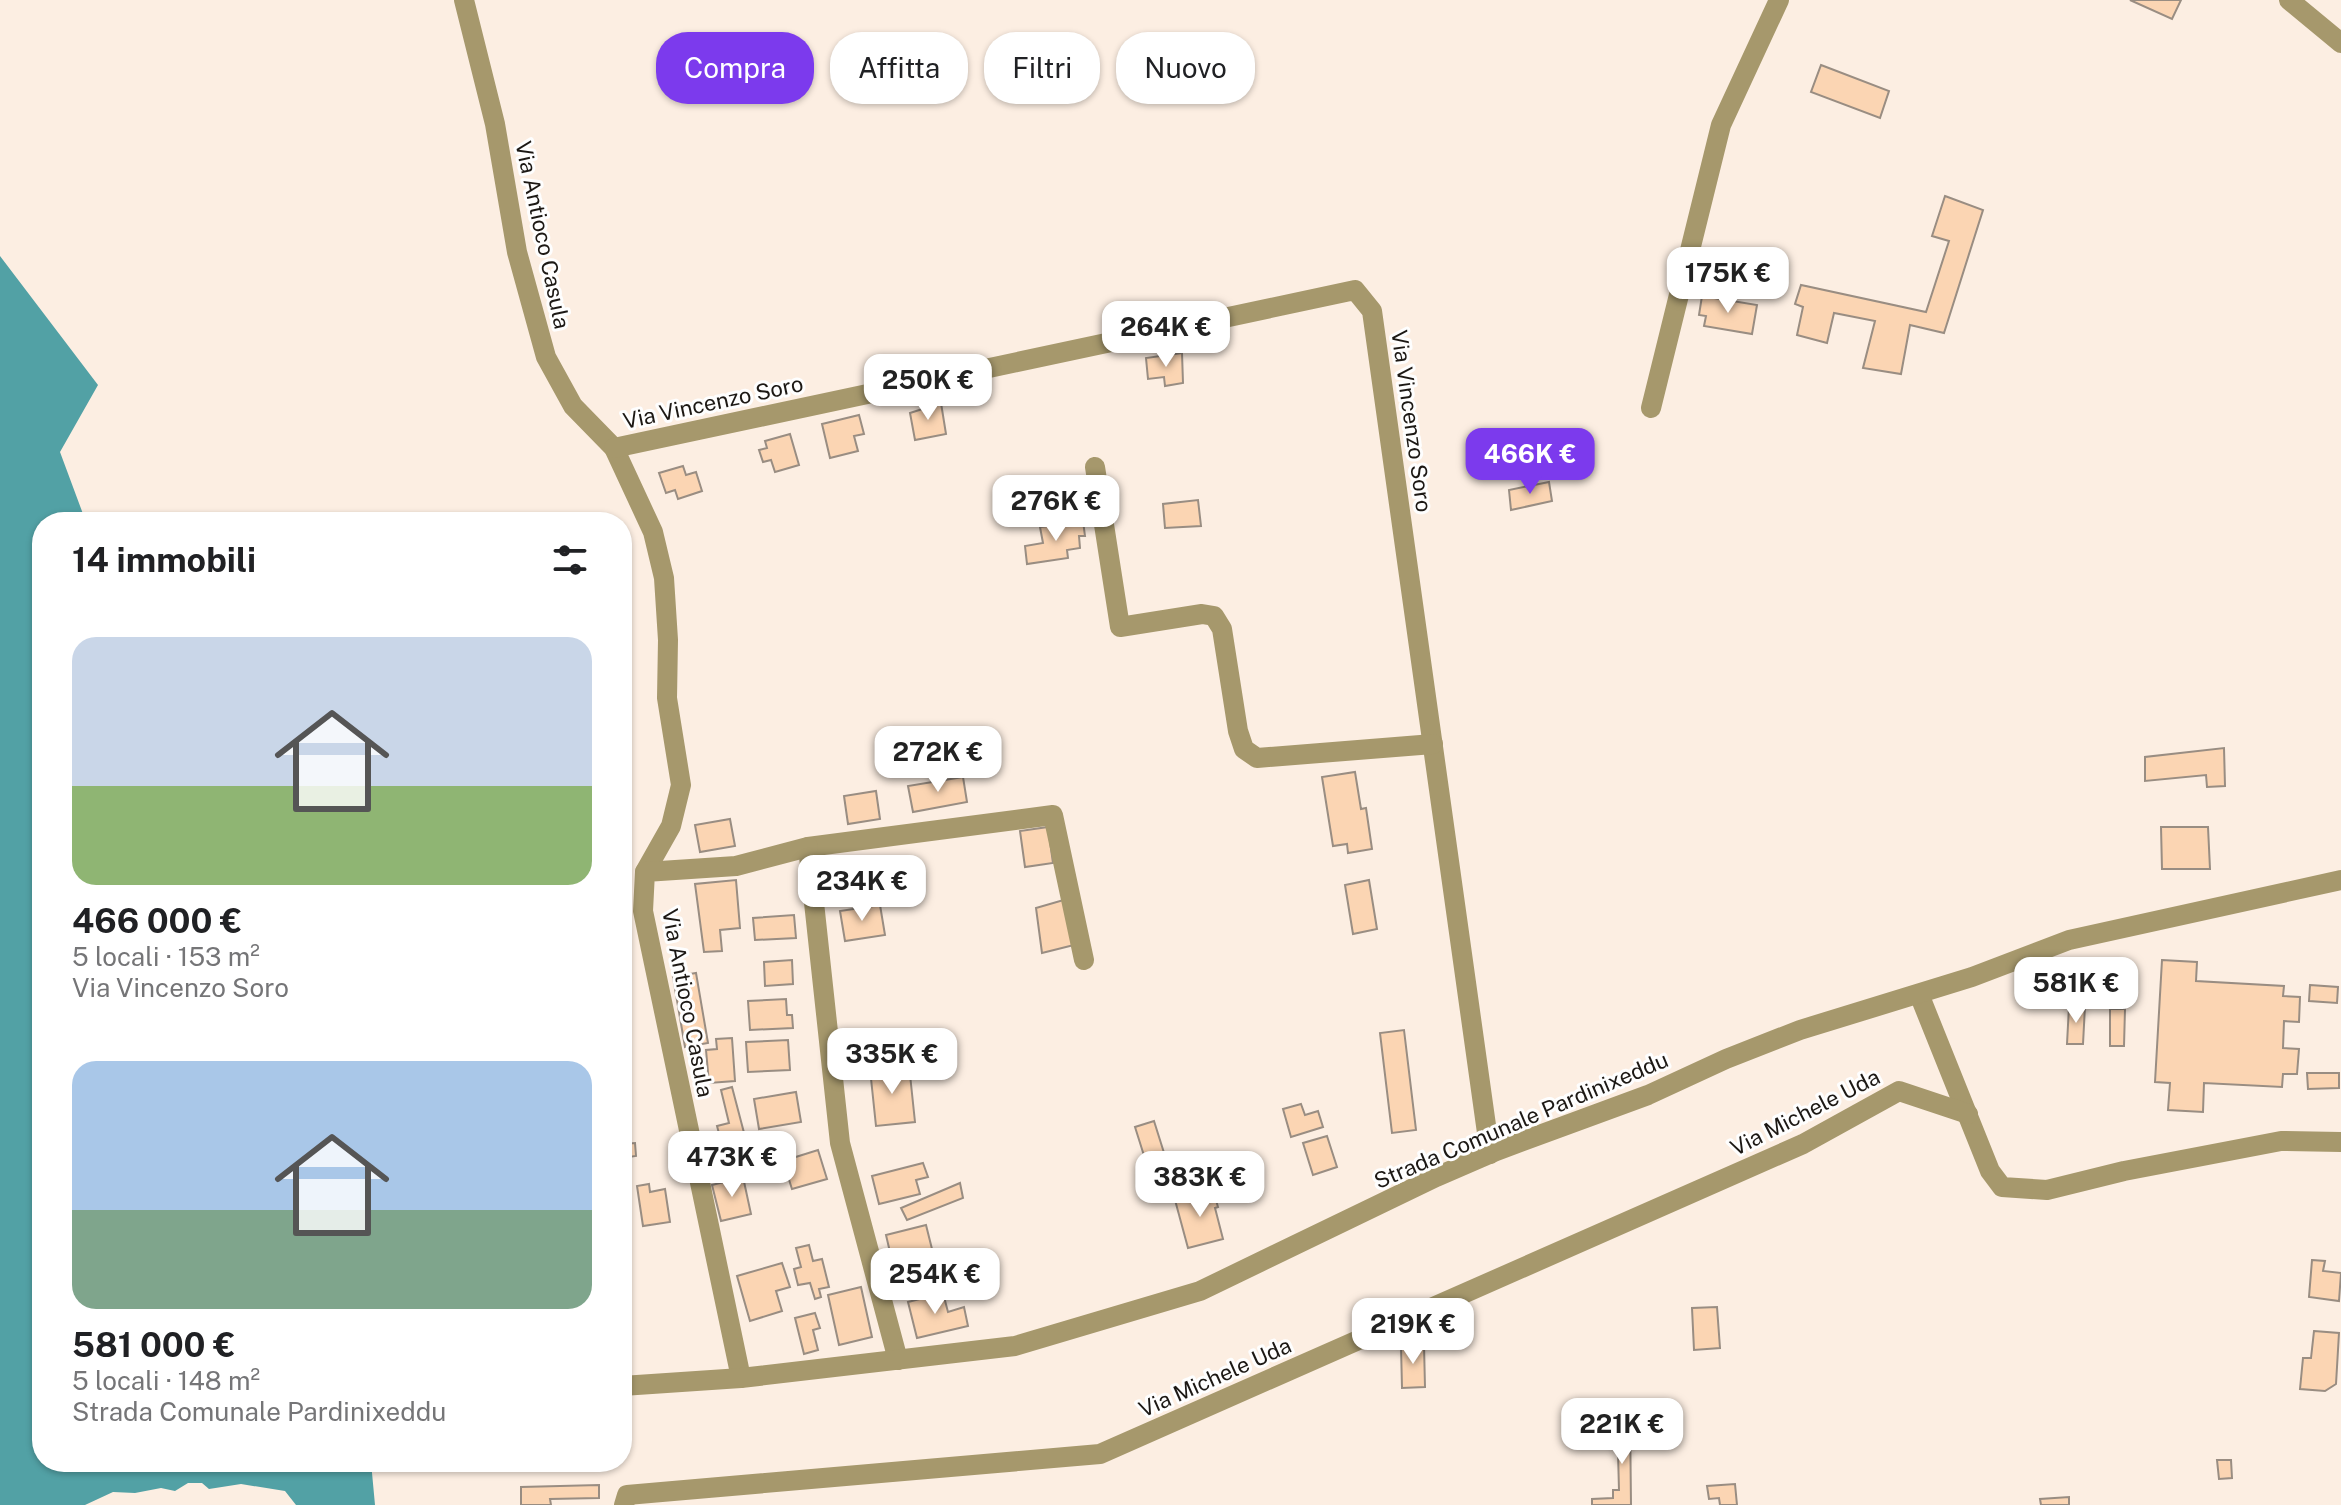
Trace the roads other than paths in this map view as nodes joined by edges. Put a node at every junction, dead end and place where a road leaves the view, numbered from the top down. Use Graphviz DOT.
graph roads {
  1 [pos="464,0"];
  2 [pos="1779,0"];
  3 [pos="2289,0"];
  4 [pos="2341,43"];
  5 [pos="1651,408"];
  6 [pos="614,448"];
  7 [pos="1095,467"];
  8 [pos="1433,744"];
  9 [pos="808,847"];
  10 [pos="645,872"];
  11 [pos="2341,880"];
  12 [pos="1084,960"];
  13 [pos="1919,994"];
  14 [pos="1968,1114"];
  15 [pos="2341,1142"];
  16 [pos="1490,1154"];
  17 [pos="898,1360"];
  18 [pos="741,1378"];
  19 [pos="632,1385"];
  20 [pos="624,1505"];
  1 -- 6 [label="street, Via Antioco Casula"];
  2 -- 5 [label="street"];
  3 -- 4 [label="street"];
  6 -- 8 [label="street, Via Vincenzo Soro"];
  6 -- 10 [label="street, Via Antioco Casula"];
  7 -- 8 [label="street"];
  8 -- 16 [label="street, Via Vincenzo Soro"];
  9 -- 10 [label="street"];
  9 -- 12 [label="street"];
  9 -- 17 [label="street"];
  10 -- 18 [label="street, Via Antioco Casula"];
  11 -- 13 [label="street, Strada Comunale Pardinixeddu"];
  13 -- 14 [label="street"];
  13 -- 16 [label="street, Strada Comunale Pardinixeddu"];
  14 -- 15 [label="street"];
  14 -- 20 [label="street, Via Michele Uda"];
  16 -- 17 [label="street, Strada Comunale Pardinixeddu"];
  17 -- 18 [label="street, Strada Comunale Pardinixeddu"];
  18 -- 19 [label="street, Strada Comunale Pardinixeddu"];
}
